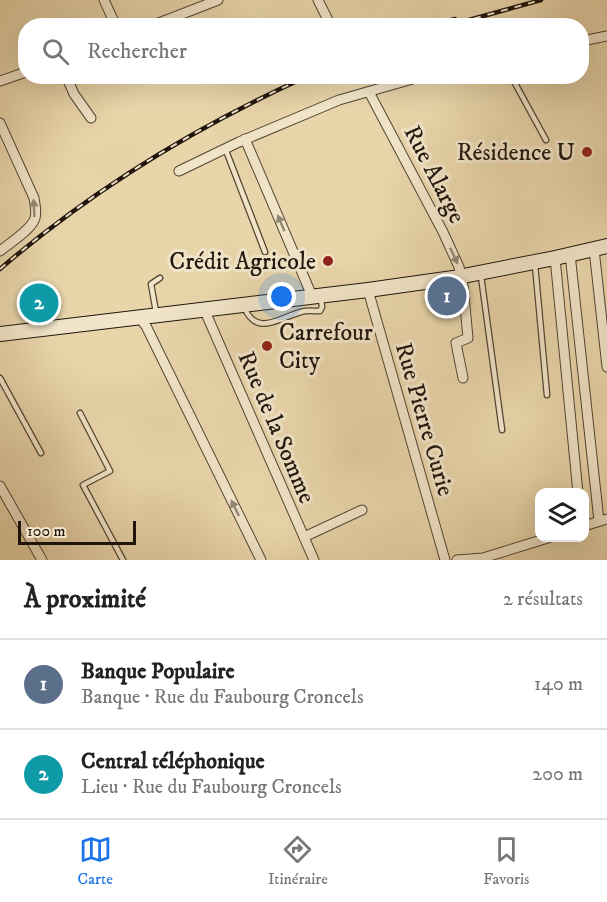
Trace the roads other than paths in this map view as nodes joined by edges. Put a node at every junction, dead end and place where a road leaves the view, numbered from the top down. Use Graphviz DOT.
graph roads {
  1 [pos="104,0"];
  2 [pos="219,0"];
  3 [pos="318,0"];
  4 [pos="112,18"];
  5 [pos="172,18"];
  6 [pos="327,18"];
  7 [pos="607,36"];
  8 [pos="589,40"];
  9 [pos="18,75"];
  10 [pos="0,81"];
  11 [pos="70,84"];
  12 [pos="396,84"];
  13 [pos="515,84"];
  14 [pos="369,92"];
  15 [pos="91,118"];
  16 [pos="0,123"];
  17 [pos="245,139"];
  18 [pos="546,140"];
  19 [pos="225,148"];
  20 [pos="179,171"];
  21 [pos="601,247"];
  22 [pos="0,251"];
  23 [pos="266,252"];
  24 [pos="570,254"];
  25 [pos="555,258"];
  26 [pos="534,262"];
  27 [pos="480,273"];
  28 [pos="462,276"];
  29 [pos="160,278"];
  30 [pos="368,290"];
  31 [pos="316,296"];
  32 [pos="243,304"];
  33 [pos="204,309"];
  34 [pos="156,315"];
  35 [pos="140,316"];
  36 [pos="0,334"];
  37 [pos="607,367"];
  38 [pos="0,378"];
  39 [pos="463,378"];
  40 [pos="547,395"];
  41 [pos="80,414"];
  42 [pos="502,430"];
  43 [pos="41,453"];
  44 [pos="0,486"];
  45 [pos="578,488"];
  46 [pos="362,510"];
  47 [pos="603,520"];
  48 [pos="304,537"];
  49 [pos="535,541"];
  50 [pos="481,559"];
  51 [pos="42,560"];
  52 [pos="123,560"];
  53 [pos="261,560"];
  54 [pos="314,560"];
  55 [pos="444,560"];
  56 [pos="457,560"];
  1 -- 4 [label="street"];
  2 -- 5 [label="street"];
  3 -- 6 [label="street"];
  7 -- 8 [label="street"];
  9 -- 10 [label="street"];
  11 -- 15 [label="street"];
  12 -- 14 [label="street"];
  13 -- 18 [label="lane"];
  14 -- 17 [label="street"];
  14 -- 28 [label="street, Rue Alarge, one-way"];
  22 -- 16 [label="street, one-way"];
  17 -- 19 [label="street"];
  31 -- 17 [label="street, one-way"];
  19 -- 20 [label="street"];
  19 -- 23 [label="lane"];
  21 -- 24 [label="main road"];
  21 -- 37 [label="street"];
  24 -- 25 [label="main road"];
  24 -- 47 [label="street"];
  25 -- 26 [label="main road"];
  25 -- 45 [label="street"];
  26 -- 27 [label="main road"];
  26 -- 40 [label="lane"];
  27 -- 28 [label="main road"];
  27 -- 42 [label="lane"];
  28 -- 30 [label="main road"];
  28 -- 39 [label="street, Rue Alarge"];
  29 -- 34 [label="lane"];
  30 -- 31 [label="main road"];
  30 -- 55 [label="street, Rue Pierre Curie"];
  31 -- 32 [label="main road"];
  31 -- 32 [label="lane"];
  32 -- 33 [label="main road"];
  33 -- 34 [label="main road"];
  33 -- 48 [label="street, Rue de la Somme"];
  34 -- 35 [label="main road"];
  35 -- 36 [label="main road"];
  53 -- 35 [label="street, one-way"];
  38 -- 43 [label="lane"];
  41 -- 52 [label="lane"];
  44 -- 51 [label="street"];
  46 -- 48 [label="street"];
  48 -- 54 [label="street, Rue de la Somme"];
  49 -- 50 [label="street"];
  50 -- 56 [label="street"];
}
